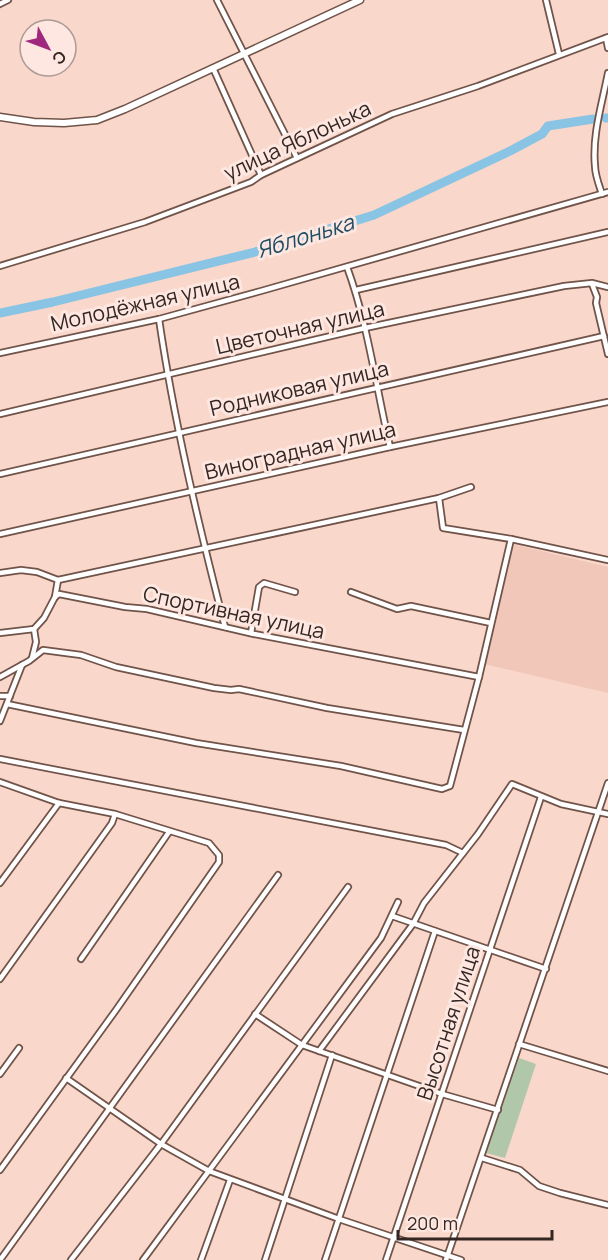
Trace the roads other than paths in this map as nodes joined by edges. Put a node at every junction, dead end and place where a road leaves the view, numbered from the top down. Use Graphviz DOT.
graph roads {
  1 [pos="8,0"];
  2 [pos="217,0"];
  3 [pos="341,0"];
  4 [pos="360,0"];
  5 [pos="546,0"];
  6 [pos="0,4"];
  7 [pos="343,8"];
  8 [pos="607,37"];
  9 [pos="608,48"];
  10 [pos="245,54"];
  11 [pos="559,54"];
  12 [pos="213,68"];
  13 [pos="608,73"];
  14 [pos="0,117"];
  15 [pos="297,158"];
  16 [pos="261,175"];
  17 [pos="605,193"];
  18 [pos="608,232"];
  19 [pos="0,266"];
  20 [pos="347,267"];
  21 [pos="592,283"];
  22 [pos="608,287"];
  23 [pos="356,290"];
  24 [pos="159,319"];
  25 [pos="365,328"];
  26 [pos="604,336"];
  27 [pos="0,353"];
  28 [pos="608,354"];
  29 [pos="167,374"];
  30 [pos="376,387"];
  31 [pos="608,402"];
  32 [pos="0,414"];
  33 [pos="180,431"];
  34 [pos="390,447"];
  35 [pos="0,474"];
  36 [pos="471,487"];
  37 [pos="193,491"];
  38 [pos="439,498"];
  39 [pos="0,534"];
  40 [pos="511,539"];
  41 [pos="205,548"];
  42 [pos="608,560"];
  43 [pos="0,573"];
  44 [pos="58,580"];
  45 [pos="296,592"];
  46 [pos="351,592"];
  47 [pos="55,597"];
  48 [pos="491,623"];
  49 [pos="225,627"];
  50 [pos="34,629"];
  51 [pos="0,633"];
  52 [pos="250,633"];
  53 [pos="32,659"];
  54 [pos="22,664"];
  55 [pos="0,677"];
  56 [pos="479,677"];
  57 [pos="0,696"];
  58 [pos="10,696"];
  59 [pos="7,704"];
  60 [pos="0,721"];
  61 [pos="464,730"];
  62 [pos="0,759"];
  63 [pos="608,783"];
  64 [pos="1,784"];
  65 [pos="541,797"];
  66 [pos="59,803"];
  67 [pos="599,811"];
  68 [pos="115,814"];
  69 [pos="608,814"];
  70 [pos="169,832"];
  71 [pos="463,853"];
  72 [pos="278,875"];
  73 [pos="0,883"];
  74 [pos="348,887"];
  75 [pos="398,902"];
  76 [pos="392,916"];
  77 [pos="413,924"];
  78 [pos="435,931"];
  79 [pos="489,949"];
  80 [pos="81,959"];
  81 [pos="546,969"];
  82 [pos="0,979"];
  83 [pos="255,1014"];
  84 [pos="519,1044"];
  85 [pos="302,1045"];
  86 [pos="19,1048"];
  87 [pos="319,1051"];
  88 [pos="332,1055"];
  89 [pos="608,1071"];
  90 [pos="0,1074"];
  91 [pos="388,1074"];
  92 [pos="66,1078"];
  93 [pos="442,1094"];
  94 [pos="110,1109"];
  95 [pos="498,1110"];
  96 [pos="161,1144"];
  97 [pos="482,1158"];
  98 [pos="0,1170"];
  99 [pos="209,1172"];
  100 [pos="230,1180"];
  101 [pos="284,1200"];
  102 [pos="608,1205"];
  103 [pos="339,1219"];
  104 [pos="394,1236"];
  105 [pos="447,1258"];
  106 [pos="0,1260"];
  107 [pos="71,1260"];
  108 [pos="143,1260"];
  109 [pos="201,1260"];
  110 [pos="265,1260"];
  111 [pos="325,1260"];
  112 [pos="386,1260"];
  113 [pos="461,1260"];
  1 -- 6 [label="street"];
  2 -- 10 [label="street"];
  3 -- 7 [label="street"];
  4 -- 7 [label="main road"];
  5 -- 11 [label="street"];
  7 -- 10 [label="main road"];
  8 -- 9 [label="street, улица Яблонька"];
  8 -- 11 [label="street, улица Яблонька"];
  10 -- 12 [label="main road"];
  10 -- 15 [label="street"];
  11 -- 15 [label="street, улица Яблонька"];
  12 -- 14 [label="main road"];
  12 -- 16 [label="street"];
  13 -- 17 [label="street"];
  15 -- 16 [label="street, улица Яблонька"];
  16 -- 19 [label="street, улица Яблонька"];
  17 -- 20 [label="street, Молодёжная улица"];
  18 -- 23 [label="street"];
  20 -- 23 [label="street"];
  20 -- 24 [label="street, Молодёжная улица"];
  21 -- 22 [label="street, Цветочная улица"];
  21 -- 25 [label="street, Цветочная улица"];
  21 -- 26 [label="street"];
  23 -- 25 [label="street"];
  24 -- 27 [label="street, Молодёжная улица"];
  24 -- 29 [label="street"];
  25 -- 29 [label="street, Цветочная улица"];
  25 -- 30 [label="street"];
  26 -- 28 [label="street"];
  26 -- 30 [label="street, Родниковая улица"];
  29 -- 32 [label="street, Цветочная улица"];
  29 -- 33 [label="street"];
  30 -- 33 [label="street, Родниковая улица"];
  30 -- 34 [label="street"];
  31 -- 34 [label="street, Виноградная улица"];
  33 -- 35 [label="street, Родниковая улица"];
  33 -- 37 [label="street"];
  34 -- 37 [label="street, Виноградная улица"];
  36 -- 38 [label="street"];
  37 -- 39 [label="street, Виноградная улица"];
  37 -- 41 [label="street"];
  38 -- 40 [label="street"];
  38 -- 41 [label="street"];
  40 -- 42 [label="street"];
  40 -- 48 [label="street"];
  41 -- 44 [label="street"];
  41 -- 49 [label="street"];
  43 -- 44 [label="street"];
  44 -- 47 [label="street"];
  45 -- 52 [label="street"];
  46 -- 48 [label="street"];
  47 -- 49 [label="street, Спортивная улица"];
  47 -- 50 [label="street"];
  48 -- 56 [label="street"];
  49 -- 52 [label="street, Спортивная улица"];
  50 -- 51 [label="street"];
  50 -- 53 [label="street"];
  52 -- 56 [label="street, Спортивная улица"];
  53 -- 54 [label="street"];
  53 -- 61 [label="street"];
  54 -- 55 [label="street"];
  54 -- 58 [label="street"];
  56 -- 61 [label="street"];
  57 -- 58 [label="street"];
  58 -- 59 [label="street"];
  59 -- 60 [label="street"];
  59 -- 61 [label="street"];
  62 -- 71 [label="street"];
  63 -- 67 [label="street"];
  64 -- 66 [label="street"];
  65 -- 67 [label="street"];
  65 -- 71 [label="street"];
  65 -- 79 [label="street, Высотная улица"];
  66 -- 68 [label="street"];
  66 -- 73 [label="street"];
  67 -- 69 [label="street"];
  67 -- 81 [label="street"];
  68 -- 70 [label="street"];
  68 -- 82 [label="street"];
  70 -- 80 [label="street"];
  70 -- 92 [label="street"];
  71 -- 77 [label="street"];
  72 -- 94 [label="street"];
  74 -- 83 [label="street"];
  75 -- 76 [label="street"];
  76 -- 77 [label="street"];
  76 -- 85 [label="street"];
  77 -- 78 [label="street"];
  77 -- 87 [label="street"];
  78 -- 79 [label="street"];
  78 -- 91 [label="street"];
  79 -- 81 [label="street"];
  79 -- 93 [label="street, Высотная улица"];
  81 -- 84 [label="street"];
  83 -- 85 [label="street"];
  83 -- 96 [label="street"];
  84 -- 89 [label="street"];
  84 -- 95 [label="street"];
  85 -- 87 [label="street"];
  85 -- 99 [label="street"];
  86 -- 90 [label="street"];
  87 -- 88 [label="street"];
  88 -- 91 [label="street"];
  88 -- 101 [label="street"];
  91 -- 93 [label="street"];
  91 -- 103 [label="street"];
  92 -- 94 [label="street"];
  92 -- 98 [label="street"];
  93 -- 95 [label="street"];
  93 -- 104 [label="street, Высотная улица"];
  94 -- 96 [label="street"];
  94 -- 106 [label="street"];
  95 -- 97 [label="street"];
  96 -- 99 [label="street"];
  96 -- 107 [label="street"];
  97 -- 102 [label="street"];
  97 -- 105 [label="street"];
  99 -- 100 [label="street"];
  99 -- 108 [label="street"];
  100 -- 101 [label="street"];
  100 -- 109 [label="street"];
  101 -- 103 [label="street"];
  101 -- 110 [label="street"];
  103 -- 104 [label="street"];
  103 -- 111 [label="street"];
  104 -- 105 [label="street"];
  104 -- 112 [label="street, Высотная улица"];
  105 -- 113 [label="street"];
}
